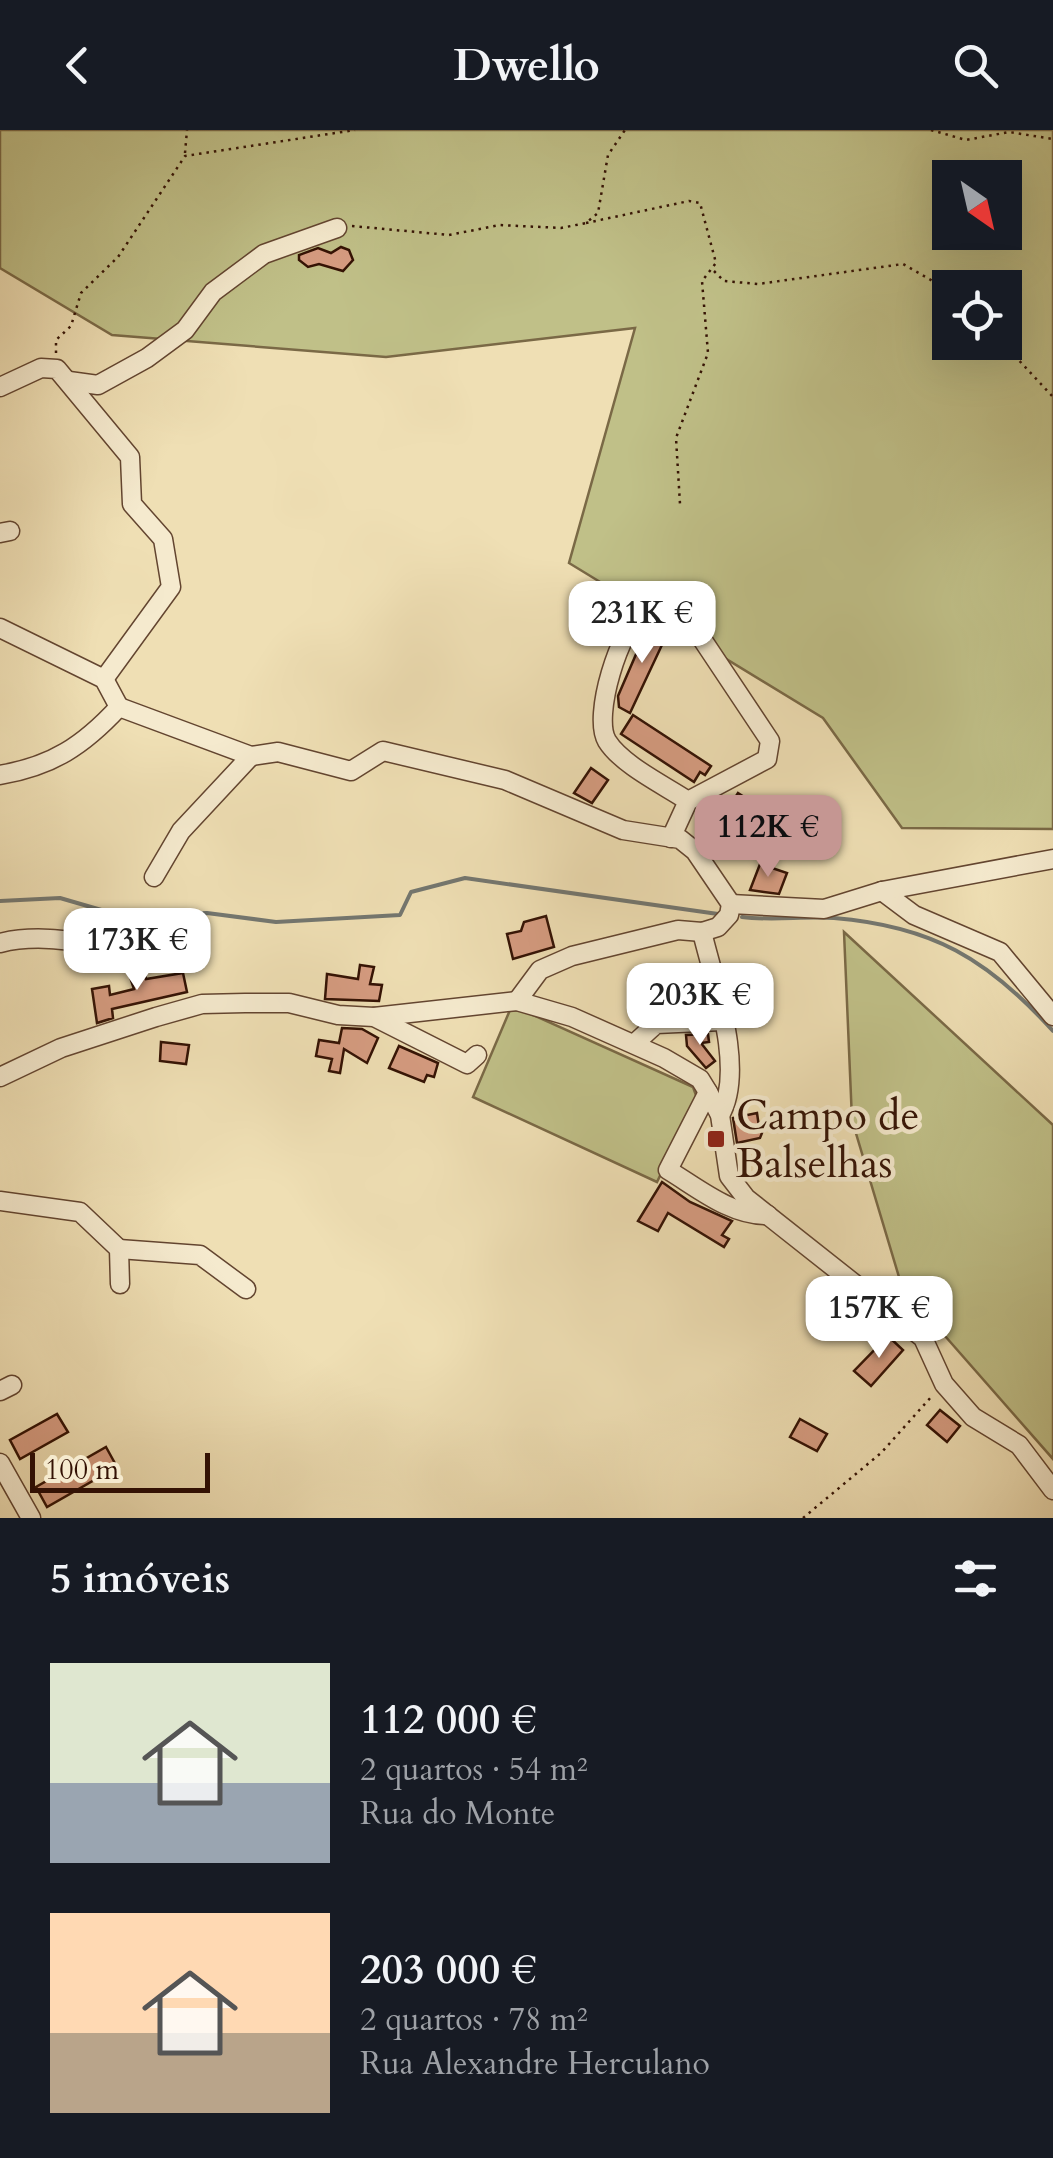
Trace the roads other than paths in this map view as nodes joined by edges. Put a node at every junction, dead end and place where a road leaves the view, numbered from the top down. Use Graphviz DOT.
graph roads {
  1 [pos="337,228"];
  2 [pos="63,375"];
  3 [pos="0,387"];
  4 [pos="0,628"];
  5 [pos="104,679"];
  6 [pos="119,707"];
  7 [pos="251,756"];
  8 [pos="0,775"];
  9 [pos="688,802"];
  10 [pos="670,838"];
  11 [pos="1053,859"];
  12 [pos="154,878"];
  13 [pos="882,891"];
  14 [pos="731,904"];
  15 [pos="702,932"];
  16 [pos="0,943"];
  17 [pos="171,951"];
  18 [pos="518,1002"];
  19 [pos="1053,1016"];
  20 [pos="374,1017"];
  21 [pos="722,1020"];
  22 [pos="634,1044"];
  23 [pos="478,1056"];
  24 [pos="0,1077"];
  25 [pos="708,1092"];
  26 [pos="720,1115"];
  27 [pos="0,1201"];
  28 [pos="769,1215"];
  29 [pos="118,1249"];
  30 [pos="120,1284"];
  31 [pos="246,1288"];
  32 [pos="0,1463"];
  33 [pos="1053,1490"];
  34 [pos="31,1518"];
  1 -- 2 [label="street"];
  2 -- 3 [label="street"];
  2 -- 5 [label="street"];
  4 -- 5 [label="street"];
  5 -- 6 [label="street"];
  6 -- 7 [label="street"];
  6 -- 8 [label="street"];
  7 -- 10 [label="street"];
  7 -- 12 [label="street"];
  9 -- 9 [label="street"];
  9 -- 10 [label="street"];
  10 -- 14 [label="street"];
  11 -- 13 [label="street"];
  13 -- 14 [label="street"];
  13 -- 19 [label="street"];
  14 -- 15 [label="street"];
  15 -- 18 [label="street"];
  15 -- 21 [label="street"];
  16 -- 17 [label="street"];
  18 -- 20 [label="street"];
  18 -- 22 [label="street"];
  20 -- 23 [label="street"];
  20 -- 24 [label="street"];
  21 -- 22 [label="street"];
  21 -- 26 [label="street"];
  22 -- 25 [label="street"];
  25 -- 26 [label="street"];
  25 -- 28 [label="street"];
  26 -- 28 [label="street"];
  27 -- 29 [label="street"];
  28 -- 33 [label="street"];
  29 -- 30 [label="street"];
  29 -- 31 [label="street"];
  32 -- 34 [label="street"];
}
